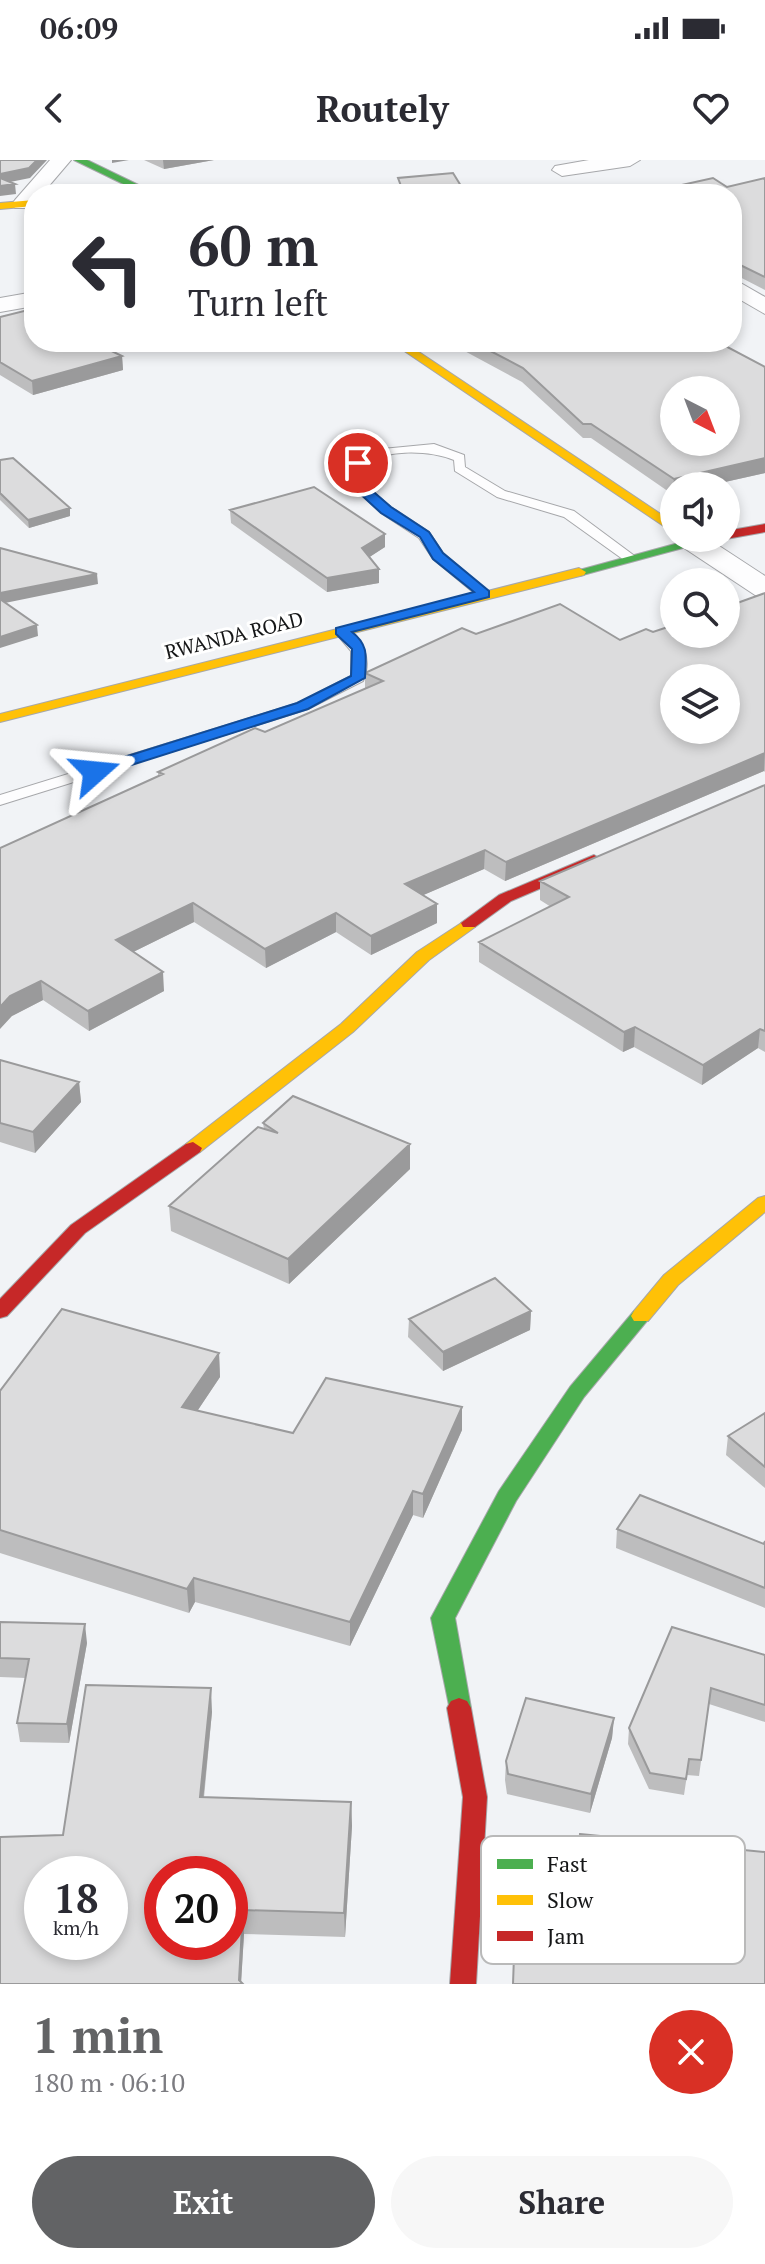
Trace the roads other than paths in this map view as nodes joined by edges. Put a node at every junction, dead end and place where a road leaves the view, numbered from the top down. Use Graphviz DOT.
graph roads {
  1 [pos="61,160"];
  2 [pos="79,160"];
  3 [pos="630,160"];
  4 [pos="43,184"];
  5 [pos="126,184"];
  6 [pos="573,184"];
  7 [pos="24,203"];
  8 [pos="0,206"];
  9 [pos="742,292"];
  10 [pos="24,301"];
  11 [pos="0,305"];
  12 [pos="765,307"];
  13 [pos="412,352"];
  14 [pos="660,516"];
  15 [pos="765,528"];
  16 [pos="740,532"];
  17 [pos="660,547"];
  18 [pos="713,552"];
  19 [pos="629,557"];
  20 [pos="765,589"];
  21 [pos="484,594"];
  22 [pos="341,631"];
  23 [pos="0,718"];
  24 [pos="0,800"];
  25 [pos="606,854"];
  26 [pos="765,1202"];
  27 [pos="0,1311"];
  28 [pos="463,1984"];
  1 -- 4 [label="street"];
  2 -- 5 [label="main road"];
  3 -- 6 [label="street"];
  7 -- 8 [label="main road"];
  9 -- 12 [label="street"];
  10 -- 11 [label="street"];
  13 -- 14 [label="main road"];
  15 -- 16 [label="main road"];
  17 -- 19 [label="main road, RWANDA ROAD"];
  18 -- 20 [label="street"];
  19 -- 21 [label="main road, RWANDA ROAD"];
  19 -- 21 [label="lane"];
  21 -- 22 [label="main road, RWANDA ROAD"];
  22 -- 23 [label="main road, RWANDA ROAD"];
  22 -- 24 [label="lane"];
  25 -- 27 [label="main road"];
  26 -- 28 [label="main road"];
}
